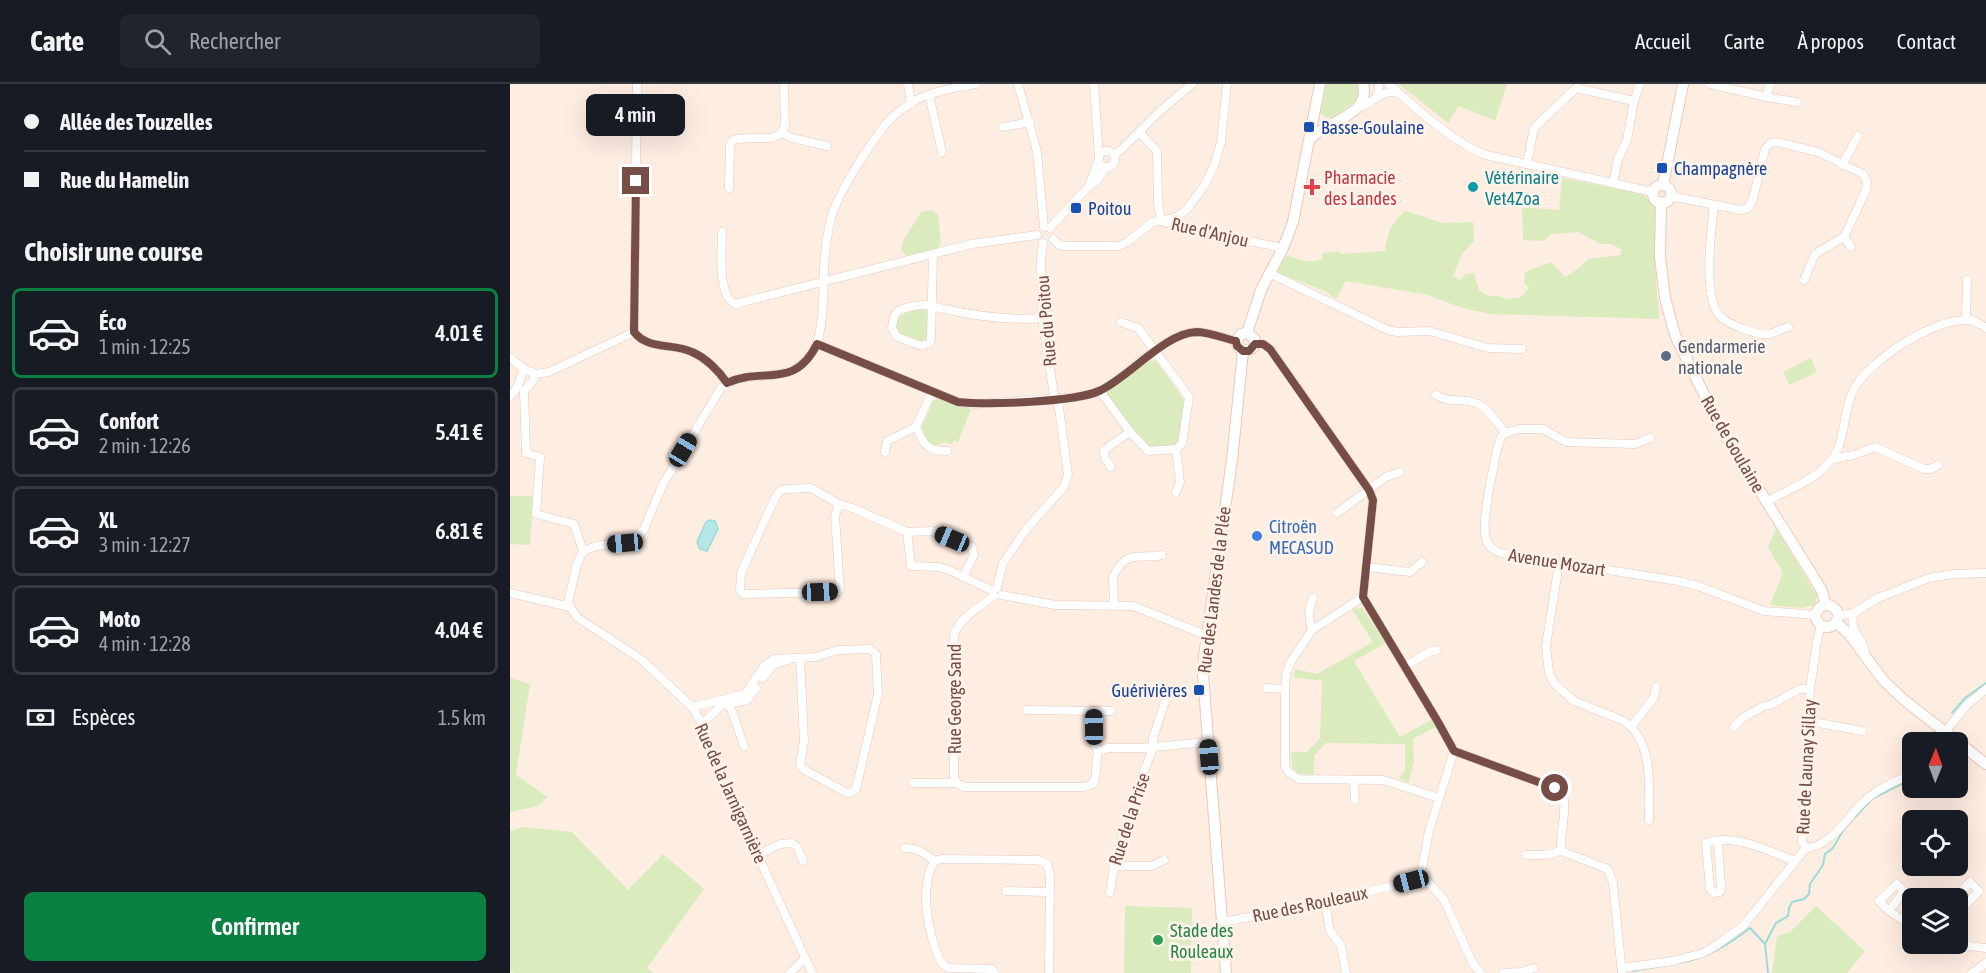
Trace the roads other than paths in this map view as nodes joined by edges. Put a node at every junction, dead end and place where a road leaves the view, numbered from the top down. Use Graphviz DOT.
graph roads {
  1 [pos="637,84"];
  2 [pos="784,84"];
  3 [pos="908,84"];
  4 [pos="976,84"];
  5 [pos="1018,84"];
  6 [pos="1094,84"];
  7 [pos="1192,84"];
  8 [pos="1227,84"];
  9 [pos="1363,84"];
  10 [pos="1379,84"];
  11 [pos="1389,84"];
  12 [pos="1640,84"];
  13 [pos="1683,84"];
  14 [pos="1710,84"];
  15 [pos="1770,84"];
  16 [pos="1319,85"];
  17 [pos="1725,86"];
  18 [pos="1399,94"];
  19 [pos="929,95"];
  20 [pos="1378,97"];
  21 [pos="1766,97"];
  22 [pos="1634,101"];
  23 [pos="1797,102"];
  24 [pos="911,104"];
  25 [pos="1358,108"];
  26 [pos="1314,116"];
  27 [pos="1030,122"];
  28 [pos="1330,124"];
  29 [pos="1004,127"];
  30 [pos="1139,132"];
  31 [pos="782,133"];
  32 [pos="1858,136"];
  33 [pos="1310,139"];
  34 [pos="1099,142"];
  35 [pos="827,146"];
  36 [pos="942,152"];
  37 [pos="1110,153"];
  38 [pos="1099,159"];
  39 [pos="1527,164"];
  40 [pos="1842,165"];
  41 [pos="1107,167"];
  42 [pos="1613,183"];
  43 [pos="1663,185"];
  44 [pos="1089,186"];
  45 [pos="729,188"];
  46 [pos="1653,192"];
  47 [pos="1666,199"];
  48 [pos="1714,205"];
  49 [pos="1161,221"];
  50 [pos="1047,228"];
  51 [pos="722,232"];
  52 [pos="1037,235"];
  53 [pos="1844,237"];
  54 [pos="1053,239"];
  55 [pos="1043,243"];
  56 [pos="1851,247"];
  57 [pos="1282,248"];
  58 [pos="933,254"];
  59 [pos="1269,273"];
  60 [pos="1804,280"];
  61 [pos="1967,280"];
  62 [pos="824,283"];
  63 [pos="932,306"];
  64 [pos="1042,318"];
  65 [pos="1966,319"];
  66 [pos="1121,322"];
  67 [pos="1788,327"];
  68 [pos="1986,328"];
  69 [pos="634,332"];
  70 [pos="1247,333"];
  71 [pos="1236,341"];
  72 [pos="817,344"];
  73 [pos="1255,344"];
  74 [pos="1522,349"];
  75 [pos="1155,351"];
  76 [pos="1243,351"];
  77 [pos="510,358"];
  78 [pos="524,369"];
  79 [pos="536,374"];
  80 [pos="727,383"];
  81 [pos="1100,391"];
  82 [pos="932,392"];
  83 [pos="1436,395"];
  84 [pos="510,396"];
  85 [pos="1055,399"];
  86 [pos="916,427"];
  87 [pos="1130,432"];
  88 [pos="1506,433"];
  89 [pos="1650,438"];
  90 [pos="1176,449"];
  91 [pos="948,451"];
  92 [pos="885,452"];
  93 [pos="1832,459"];
  94 [pos="1938,465"];
  95 [pos="1111,467"];
  96 [pos="1400,472"];
  97 [pos="1369,490"];
  98 [pos="1176,492"];
  99 [pos="1767,501"];
  100 [pos="839,504"];
  101 [pos="1337,513"];
  102 [pos="907,532"];
  103 [pos="583,551"];
  104 [pos="1162,555"];
  105 [pos="1422,561"];
  106 [pos="1559,563"];
  107 [pos="1366,567"];
  108 [pos="1986,573"];
  109 [pos="963,577"];
  110 [pos="996,592"];
  111 [pos="510,593"];
  112 [pos="1363,597"];
  113 [pos="1313,598"];
  114 [pos="1114,605"];
  115 [pos="1826,605"];
  116 [pos="570,607"];
  117 [pos="1854,612"];
  118 [pos="1837,619"];
  119 [pos="1819,620"];
  120 [pos="1312,630"];
  121 [pos="1206,635"];
  122 [pos="1437,650"];
  123 [pos="800,658"];
  124 [pos="789,659"];
  125 [pos="1866,659"];
  126 [pos="1404,667"];
  127 [pos="1656,687"];
  128 [pos="1267,688"];
  129 [pos="1175,689"];
  130 [pos="1285,689"];
  131 [pos="1810,689"];
  132 [pos="1986,689"];
  133 [pos="729,704"];
  134 [pos="692,707"];
  135 [pos="1027,710"];
  136 [pos="1094,711"];
  137 [pos="1111,711"];
  138 [pos="1808,722"];
  139 [pos="702,724"];
  140 [pos="1632,726"];
  141 [pos="1734,727"];
  142 [pos="1862,731"];
  143 [pos="1945,732"];
  144 [pos="1208,742"];
  145 [pos="744,746"];
  146 [pos="1153,747"];
  147 [pos="1454,751"];
  148 [pos="1098,752"];
  149 [pos="1968,754"];
  150 [pos="1986,764"];
  151 [pos="1902,779"];
  152 [pos="1354,780"];
  153 [pos="914,783"];
  154 [pos="957,783"];
  155 [pos="1439,798"];
  156 [pos="1355,800"];
  157 [pos="1649,820"];
  158 [pos="1718,841"];
  159 [pos="905,848"];
  160 [pos="1806,848"];
  161 [pos="1561,851"];
  162 [pos="758,855"];
  163 [pos="1526,855"];
  164 [pos="1164,860"];
  165 [pos="803,861"];
  166 [pos="934,861"];
  167 [pos="1795,861"];
  168 [pos="1113,866"];
  169 [pos="1421,874"];
  170 [pos="1005,891"];
  171 [pos="1050,892"];
  172 [pos="1110,892"];
  173 [pos="1325,903"];
  174 [pos="1888,911"];
  175 [pos="1902,920"];
  176 [pos="1221,922"];
  177 [pos="1968,946"];
  178 [pos="1986,948"];
  179 [pos="805,958"];
  180 [pos="1986,963"];
  181 [pos="1534,968"];
  182 [pos="1622,970"];
  183 [pos="790,973"];
  184 [pos="812,973"];
  185 [pos="995,973"];
  186 [pos="1049,973"];
  187 [pos="1226,973"];
  188 [pos="1346,973"];
  189 [pos="1481,973"];
  190 [pos="1504,973"];
  191 [pos="1972,973"];
  1 -- 69 [label="street"];
  2 -- 31 [label="street"];
  3 -- 24 [label="street"];
  4 -- 19 [label="street"];
  5 -- 27 [label="street"];
  6 -- 34 [label="street"];
  7 -- 30 [label="street"];
  8 -- 49 [label="street"];
  9 -- 25 [label="street"];
  10 -- 20 [label="street"];
  11 -- 18 [label="street"];
  12 -- 22 [label="street"];
  13 -- 43 [label="street"];
  14 -- 17 [label="street"];
  15 -- 21 [label="street"];
  16 -- 26 [label="street"];
  17 -- 21 [label="street"];
  18 -- 20 [label="street"];
  18 -- 39 [label="street"];
  19 -- 24 [label="street"];
  19 -- 36 [label="street"];
  20 -- 25 [label="street"];
  21 -- 23 [label="street"];
  22 -- 39 [label="street"];
  22 -- 42 [label="street"];
  24 -- 62 [label="street"];
  25 -- 28 [label="street"];
  26 -- 28 [label="street"];
  26 -- 33 [label="street"];
  27 -- 29 [label="street"];
  27 -- 50 [label="street"];
  28 -- 33 [label="street"];
  30 -- 37 [label="street"];
  30 -- 49 [label="street, Rue d'Anjou"];
  31 -- 35 [label="street"];
  31 -- 45 [label="street"];
  32 -- 40 [label="street"];
  33 -- 57 [label="street"];
  34 -- 37 [label="street"];
  34 -- 38 [label="street"];
  37 -- 38 [label="street"];
  37 -- 41 [label="street"];
  38 -- 41 [label="street"];
  38 -- 44 [label="street"];
  39 -- 42 [label="street"];
  40 -- 48 [label="street"];
  40 -- 53 [label="street"];
  41 -- 44 [label="street"];
  42 -- 46 [label="street"];
  43 -- 46 [label="street"];
  43 -- 47 [label="street"];
  44 -- 50 [label="street"];
  46 -- 47 [label="street"];
  47 -- 48 [label="street"];
  47 -- 99 [label="street, Rue de Goulaine"];
  48 -- 67 [label="street"];
  49 -- 54 [label="street"];
  49 -- 57 [label="street, Rue d'Anjou"];
  50 -- 52 [label="street"];
  50 -- 54 [label="street"];
  51 -- 62 [label="street"];
  52 -- 55 [label="street"];
  52 -- 58 [label="street"];
  53 -- 56 [label="street"];
  53 -- 60 [label="street"];
  54 -- 55 [label="street"];
  55 -- 64 [label="street, Rue du Poitou"];
  57 -- 59 [label="street"];
  58 -- 62 [label="street"];
  58 -- 63 [label="street"];
  59 -- 70 [label="street"];
  59 -- 74 [label="street"];
  61 -- 65 [label="street"];
  62 -- 72 [label="street"];
  63 -- 63 [label="street"];
  63 -- 64 [label="street"];
  64 -- 85 [label="street, Rue du Poitou"];
  65 -- 68 [label="street"];
  65 -- 93 [label="street"];
  66 -- 75 [label="street"];
  69 -- 79 [label="street"];
  69 -- 80 [label="street"];
  70 -- 71 [label="street"];
  70 -- 73 [label="street"];
  71 -- 75 [label="street"];
  71 -- 76 [label="street"];
  72 -- 80 [label="street"];
  72 -- 82 [label="street"];
  73 -- 76 [label="street"];
  73 -- 97 [label="street"];
  75 -- 81 [label="street"];
  75 -- 90 [label="street"];
  76 -- 121 [label="street, Rue des Landes de la Plée"];
  77 -- 78 [label="street"];
  78 -- 79 [label="street"];
  78 -- 84 [label="street"];
  79 -- 103 [label="street"];
  80 -- 103 [label="street"];
  81 -- 85 [label="street"];
  81 -- 87 [label="street"];
  82 -- 85 [label="street"];
  82 -- 86 [label="street"];
  83 -- 88 [label="street"];
  85 -- 110 [label="street, Rue du Poitou"];
  86 -- 91 [label="street"];
  86 -- 92 [label="street"];
  87 -- 90 [label="street"];
  87 -- 95 [label="street"];
  88 -- 89 [label="street"];
  88 -- 106 [label="street, Avenue Mozart"];
  90 -- 98 [label="street"];
  93 -- 94 [label="street"];
  93 -- 99 [label="street"];
  96 -- 97 [label="street"];
  97 -- 101 [label="street"];
  97 -- 107 [label="street"];
  99 -- 115 [label="street, Rue de Goulaine"];
  100 -- 100 [label="street"];
  100 -- 102 [label="street"];
  102 -- 109 [label="street"];
  102 -- 109 [label="street"];
  103 -- 116 [label="street"];
  104 -- 114 [label="street"];
  105 -- 107 [label="street"];
  106 -- 119 [label="street, Avenue Mozart"];
  106 -- 140 [label="street"];
  107 -- 112 [label="street"];
  108 -- 117 [label="street"];
  109 -- 110 [label="street"];
  110 -- 114 [label="street"];
  110 -- 154 [label="street, Rue George Sand"];
  111 -- 116 [label="street"];
  112 -- 120 [label="street"];
  112 -- 126 [label="street"];
  113 -- 120 [label="street"];
  114 -- 121 [label="street"];
  115 -- 118 [label="street"];
  115 -- 119 [label="street"];
  116 -- 134 [label="street, Rue de la Jarnigarnière"];
  117 -- 118 [label="street"];
  117 -- 125 [label="street"];
  118 -- 119 [label="street"];
  118 -- 125 [label="street"];
  119 -- 131 [label="street, Rue de Launay Sillay"];
  120 -- 130 [label="street"];
  121 -- 144 [label="street, Rue des Landes de la Plée"];
  122 -- 126 [label="street"];
  123 -- 123 [label="street"];
  123 -- 124 [label="street"];
  124 -- 133 [label="street"];
  124 -- 134 [label="street"];
  125 -- 143 [label="street"];
  126 -- 147 [label="street"];
  127 -- 140 [label="street"];
  128 -- 130 [label="street"];
  129 -- 146 [label="street, Rue de la Prise"];
  130 -- 152 [label="street"];
  131 -- 138 [label="street, Rue de Launay Sillay"];
  131 -- 141 [label="street"];
  132 -- 143 [label="street"];
  133 -- 139 [label="street"];
  133 -- 145 [label="street"];
  134 -- 139 [label="street, Rue de la Jarnigarnière"];
  135 -- 136 [label="street"];
  136 -- 137 [label="street"];
  136 -- 148 [label="street"];
  138 -- 142 [label="street"];
  138 -- 160 [label="street, Rue de Launay Sillay"];
  139 -- 162 [label="street, Rue de la Jarnigarnière"];
  140 -- 157 [label="street"];
  144 -- 146 [label="street"];
  144 -- 176 [label="street, Rue des Landes de la Plée"];
  146 -- 148 [label="street"];
  146 -- 168 [label="street, Rue de la Prise"];
  147 -- 155 [label="street"];
  147 -- 161 [label="street"];
  148 -- 154 [label="street"];
  149 -- 150 [label="street"];
  151 -- 160 [label="street, Rue de Launay Sillay"];
  152 -- 155 [label="street"];
  152 -- 156 [label="street"];
  153 -- 154 [label="street"];
  155 -- 169 [label="street"];
  158 -- 158 [label="street"];
  158 -- 167 [label="street"];
  159 -- 166 [label="street"];
  160 -- 167 [label="street"];
  161 -- 163 [label="street"];
  161 -- 182 [label="street"];
  162 -- 165 [label="street"];
  162 -- 179 [label="street, Rue de la Jarnigarnière"];
  164 -- 168 [label="street"];
  166 -- 171 [label="street"];
  166 -- 185 [label="street"];
  167 -- 182 [label="street"];
  168 -- 172 [label="street, Rue de la Prise"];
  169 -- 173 [label="street, Rue des Rouleaux"];
  169 -- 189 [label="street"];
  170 -- 171 [label="street"];
  171 -- 186 [label="street"];
  173 -- 176 [label="street, Rue des Rouleaux"];
  173 -- 188 [label="street"];
  174 -- 175 [label="street"];
  176 -- 187 [label="street, Rue des Landes de la Plée"];
  177 -- 178 [label="street"];
  179 -- 183 [label="street"];
  179 -- 184 [label="street, Rue de la Jarnigarnière"];
  180 -- 191 [label="street"];
  181 -- 190 [label="street"];
}
